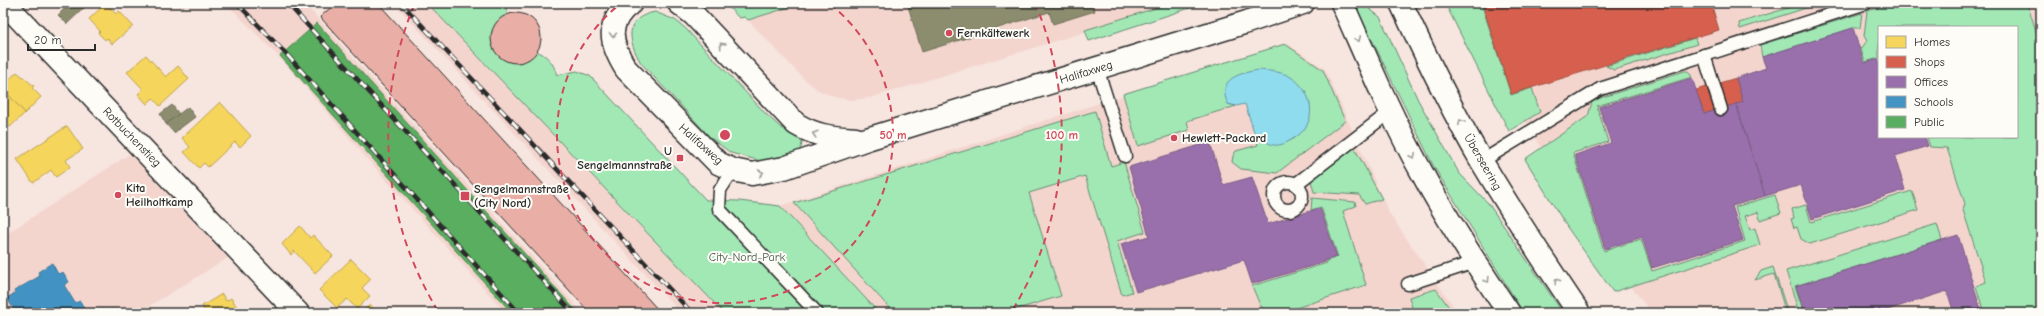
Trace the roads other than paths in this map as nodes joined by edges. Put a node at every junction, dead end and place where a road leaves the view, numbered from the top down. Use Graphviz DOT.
graph roads {
  1 [pos="630,3"];
  2 [pos="679,3"];
  3 [pos="1303,3"];
  4 [pos="1342,3"];
  5 [pos="1401,3"];
  6 [pos="1866,3"];
  7 [pos="15,14"];
  8 [pos="1704,55"];
  9 [pos="1097,68"];
  10 [pos="1721,108"];
  11 [pos="1391,112"];
  12 [pos="868,139"];
  13 [pos="1125,156"];
  14 [pos="1482,161"];
  15 [pos="733,170"];
  16 [pos="1296,184"];
  17 [pos="1475,262"];
  18 [pos="1408,284"];
  19 [pos="298,313"];
  20 [pos="818,313"];
  21 [pos="1508,313"];
  22 [pos="1580,313"];
  1 -- 15 [label="street, Halifaxweg, one-way"];
  12 -- 2 [label="street, Halifaxweg, one-way"];
  3 -- 9 [label="street, Halifaxweg"];
  4 -- 11 [label="street, one-way"];
  14 -- 5 [label="street, Überseering, one-way"];
  6 -- 8 [label="lane"];
  7 -- 19 [label="street, Rotbuchenstieg"];
  8 -- 10 [label="lane"];
  8 -- 14 [label="lane"];
  9 -- 12 [label="street, Halifaxweg"];
  9 -- 13 [label="lane"];
  11 -- 16 [label="lane"];
  11 -- 17 [label="street, one-way"];
  15 -- 12 [label="street, Halifaxweg, one-way"];
  22 -- 14 [label="street, Überseering, one-way"];
  15 -- 20 [label="lane"];
  17 -- 18 [label="lane"];
  17 -- 21 [label="street, one-way"];
}
